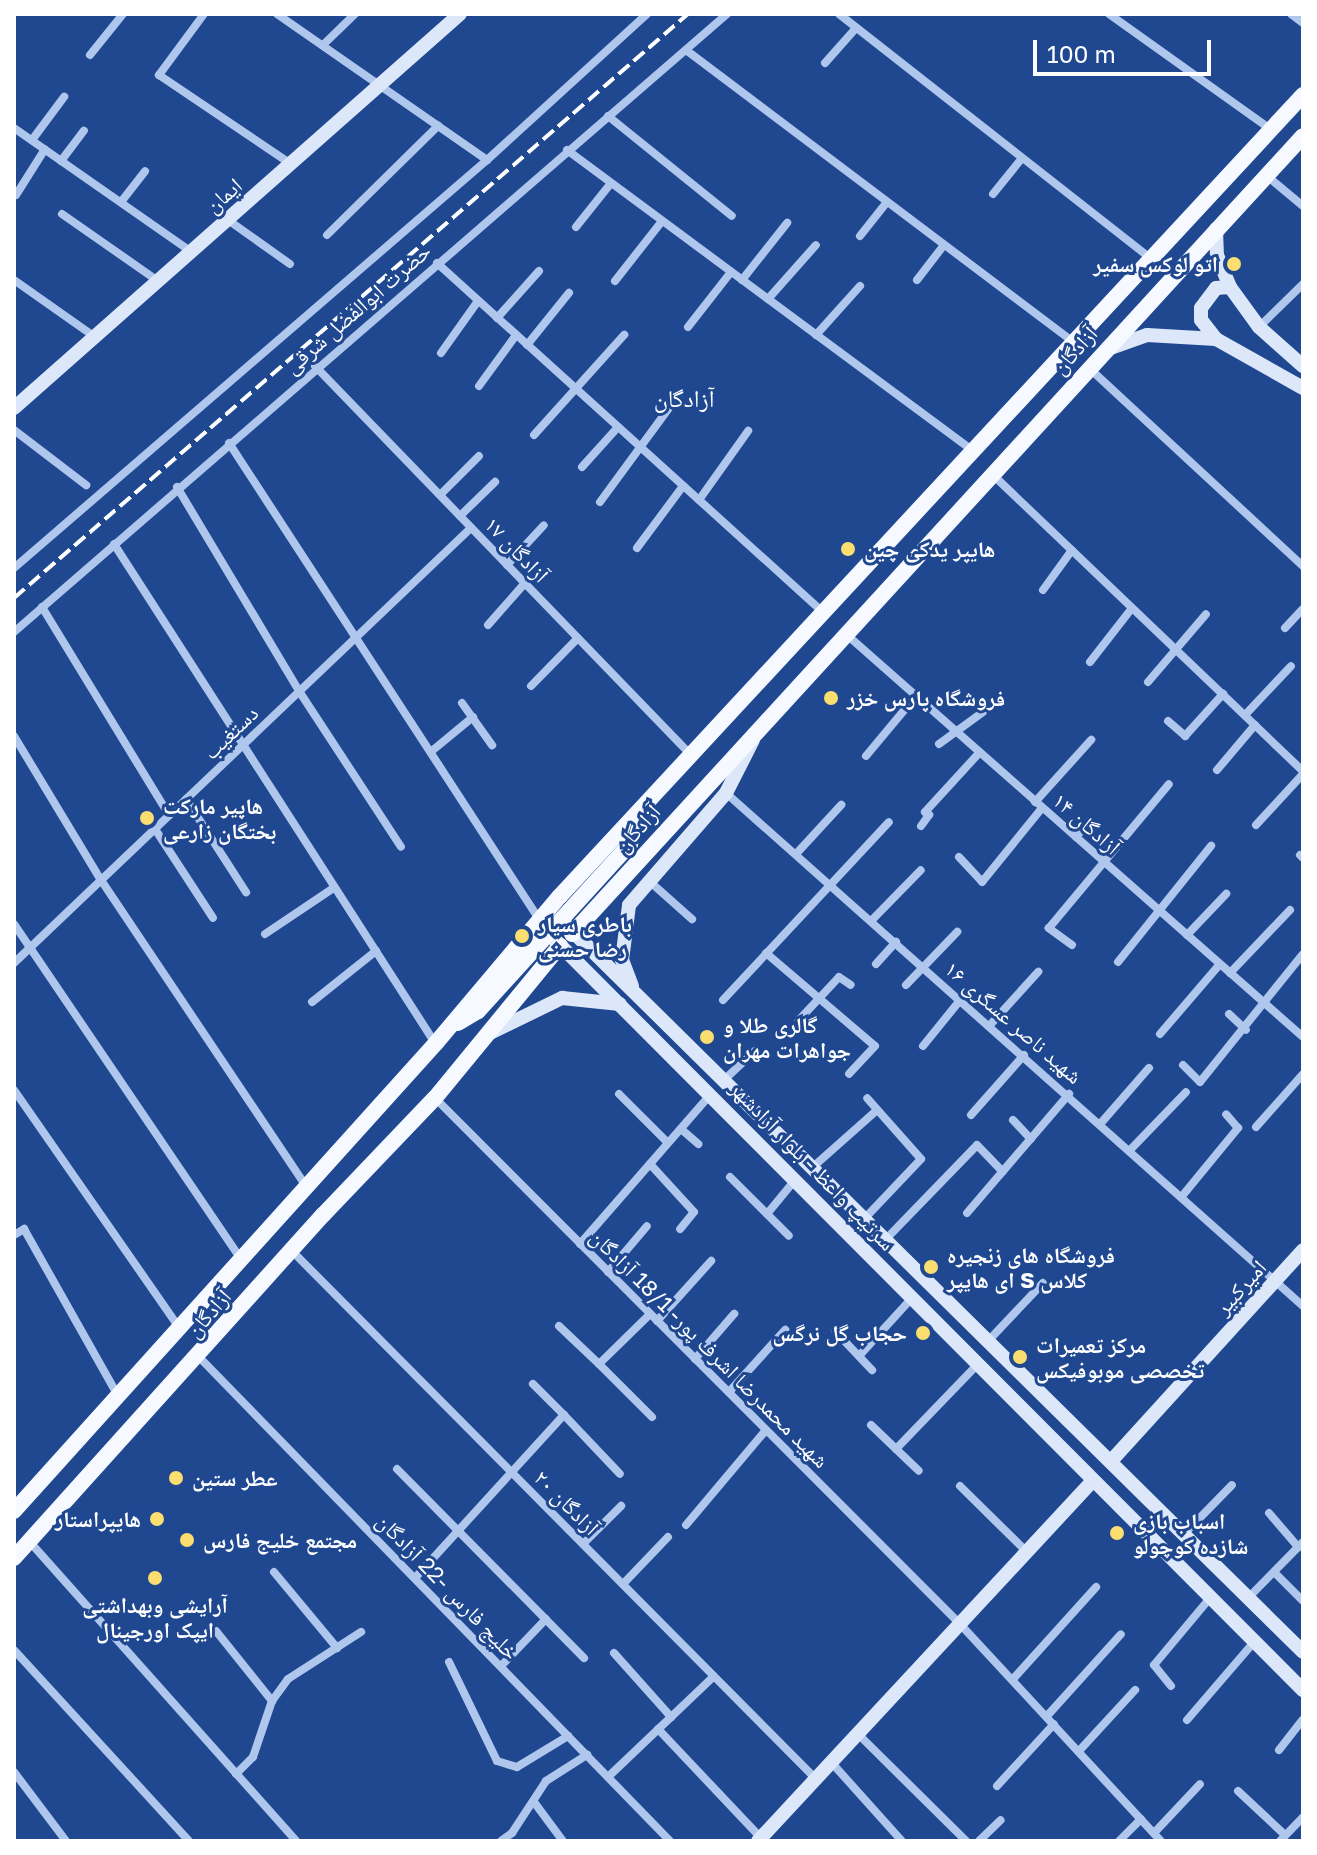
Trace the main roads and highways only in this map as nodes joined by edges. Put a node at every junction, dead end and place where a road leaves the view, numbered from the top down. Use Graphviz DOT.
graph roads {
  1 [pos="460,14"];
  2 [pos="1303,95"];
  3 [pos="1303,136"];
  4 [pos="1216,229"];
  5 [pos="1230,287"];
  6 [pos="1216,339"];
  7 [pos="1104,350"];
  8 [pos="1303,366"];
  9 [pos="1303,388"];
  10 [pos="17,402"];
  11 [pos="898,531"];
  12 [pos="919,556"];
  13 [pos="862,571"];
  14 [pos="882,597"];
  15 [pos="758,725"];
  16 [pos="636,819"];
  17 [pos="561,934"];
  18 [pos="634,990"];
  19 [pos="626,1006"];
  20 [pos="486,1036"];
  21 [pos="441,1037"];
  22 [pos="1303,1250"];
  23 [pos="1112,1460"];
  24 [pos="1091,1483"];
  25 [pos="14,1511"];
  26 [pos="14,1558"];
  27 [pos="1303,1652"];
  28 [pos="1303,1690"];
  29 [pos="761,1840"];
  1 -- 10 [label="main road, ایمان"];
  2 -- 11 [label="main road, آزادگان"];
  3 -- 4 [label="main road, آزادگان"];
  4 -- 5 [label="main road"];
  4 -- 7 [label="main road, آزادگان"];
  5 -- 6 [label="main road"];
  5 -- 8 [label="main road"];
  6 -- 7 [label="main road"];
  6 -- 9 [label="main road"];
  7 -- 12 [label="main road, آزادگان"];
  11 -- 12 [label="main road"];
  11 -- 13 [label="main road, آزادگان"];
  12 -- 14 [label="main road, آزادگان"];
  13 -- 14 [label="main road"];
  13 -- 16 [label="main road, آزادگان"];
  14 -- 15 [label="main road, آزادگان"];
  15 -- 17 [label="main road, آزادگان"];
  15 -- 18 [label="main road"];
  16 -- 17 [label="main road"];
  16 -- 21 [label="main road, آزادگان"];
  17 -- 18 [label="main road, سرتیپ واعظ - بلوار آزادشهر"];
  17 -- 19 [label="main road, سرتیپ واعظ - بلوار آزادشهر"];
  17 -- 20 [label="main road, آزادگان"];
  17 -- 21 [label="main road"];
  18 -- 23 [label="main road, سرتیپ واعظ - بلوار آزادشهر"];
  19 -- 20 [label="main road"];
  19 -- 24 [label="main road, سرتیپ واعظ - بلوار آزادشهر"];
  20 -- 26 [label="main road, آزادگان"];
  21 -- 25 [label="main road, آزادگان"];
  22 -- 23 [label="main road, امیرکبیر"];
  23 -- 27 [label="main road, سرتیپ واعظ - بلوار آزادشهر"];
  24 -- 28 [label="main road, سرتیپ واعظ - بلوار آزادشهر"];
  24 -- 29 [label="main road"];
}
